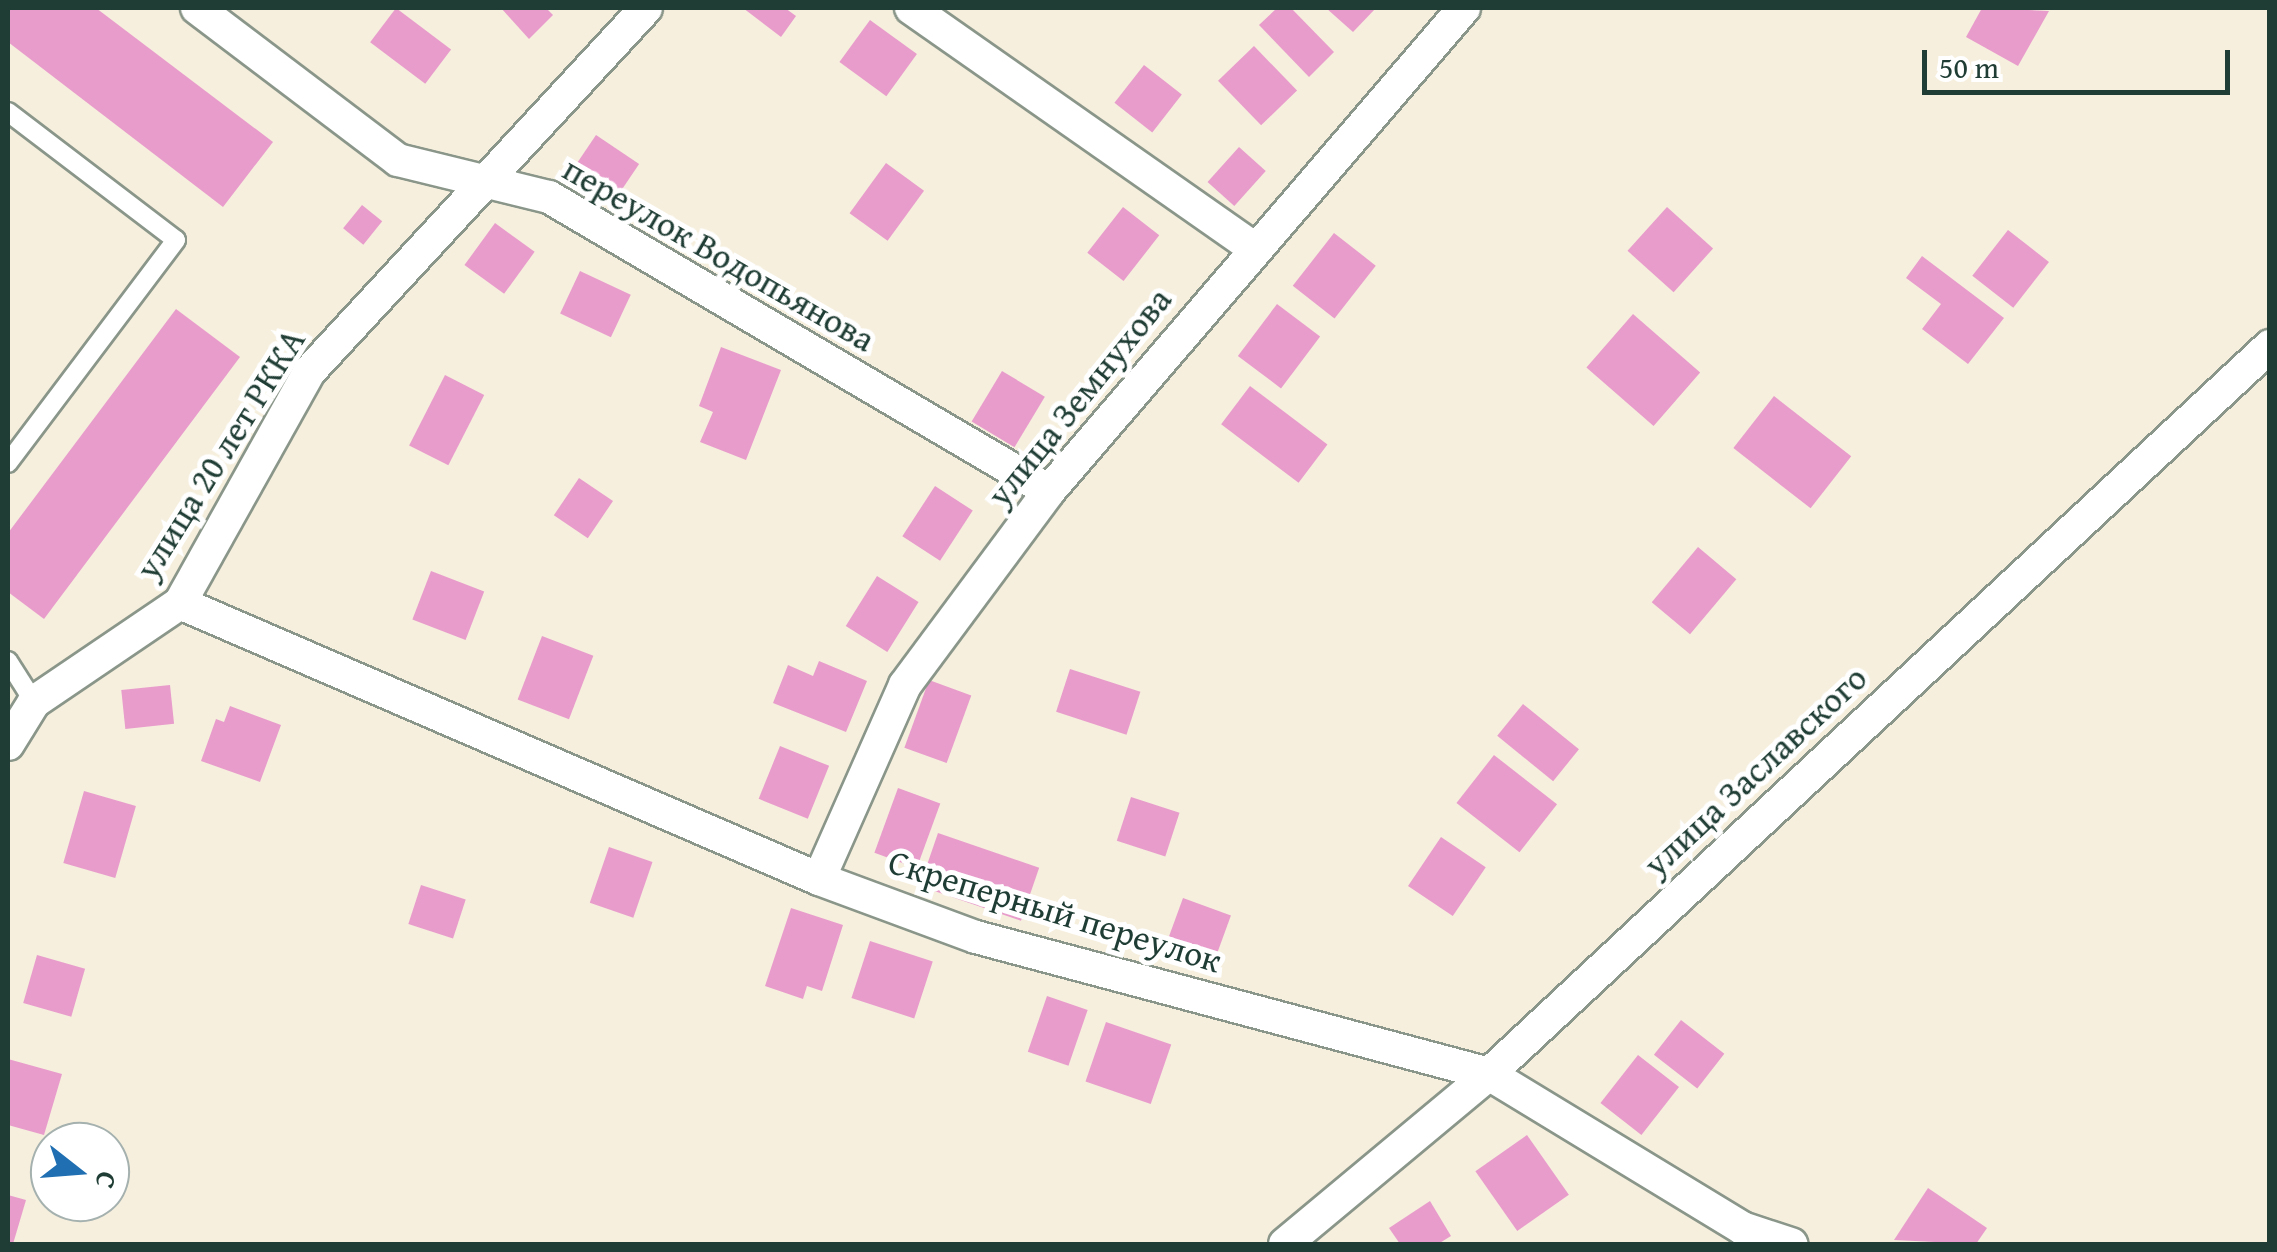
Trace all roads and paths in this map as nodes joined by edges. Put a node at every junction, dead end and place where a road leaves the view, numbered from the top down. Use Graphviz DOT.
graph roads {
  1 [pos="197,8"];
  2 [pos="646,8"];
  3 [pos="911,8"];
  4 [pos="1464,8"];
  5 [pos="8,112"];
  6 [pos="478,182"];
  7 [pos="1254,248"];
  8 [pos="2270,346"];
  9 [pos="8,464"];
  10 [pos="1049,491"];
  11 [pos="180,603"];
  12 [pos="8,661"];
  13 [pos="34,702"];
  14 [pos="8,744"];
  15 [pos="819,879"];
  16 [pos="1488,1074"];
  17 [pos="1285,1244"];
  18 [pos="1791,1244"];
  1 -- 6 [label="street, переулок Водопьянова"];
  2 -- 6 [label="street, улица 20 лет РККА"];
  3 -- 7 [label="street"];
  4 -- 7 [label="street, улица Земнухова"];
  5 -- 9 [label="lane"];
  6 -- 10 [label="street, переулок Водопьянова"];
  6 -- 11 [label="street, улица 20 лет РККА"];
  7 -- 10 [label="street, улица Земнухова"];
  8 -- 16 [label="street, улица Заславского"];
  10 -- 15 [label="street, улица Земнухова"];
  11 -- 13 [label="street, улица 20 лет РККА"];
  11 -- 15 [label="street, Скреперный переулок"];
  12 -- 13 [label="lane"];
  13 -- 14 [label="street, улица 20 лет РККА"];
  15 -- 16 [label="street, Скреперный переулок"];
  16 -- 17 [label="street, улица Заславского"];
  16 -- 18 [label="street, Скреперный переулок"];
}
